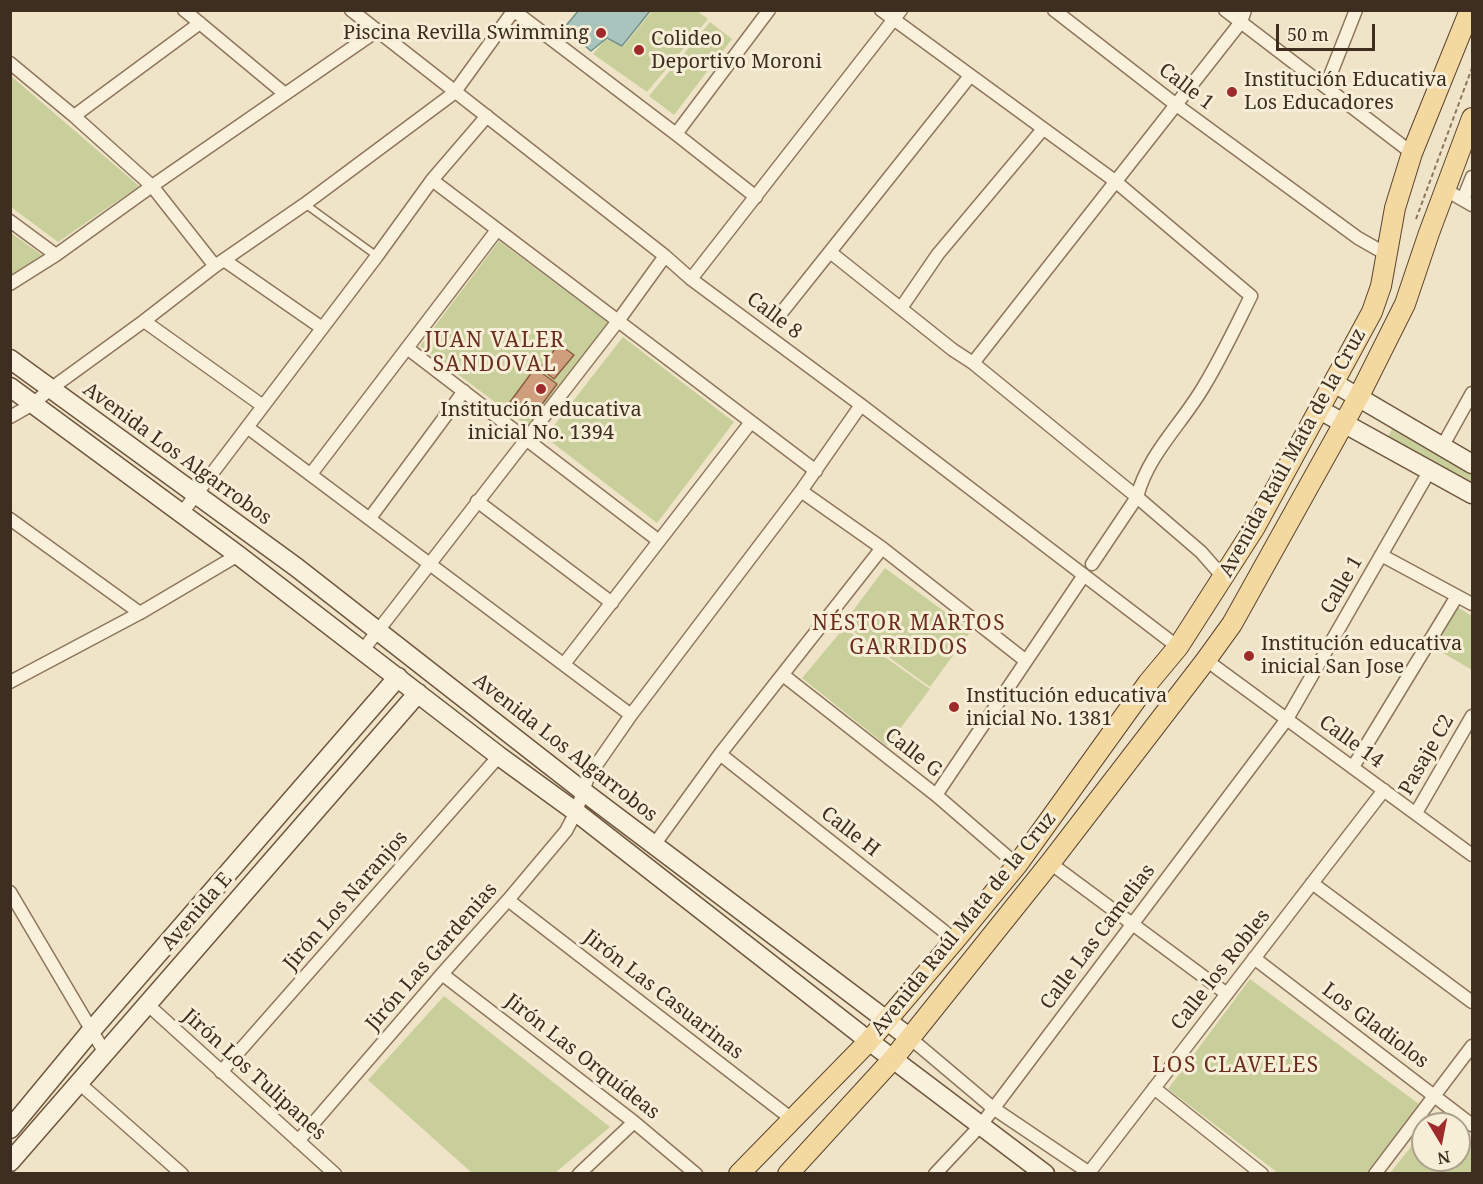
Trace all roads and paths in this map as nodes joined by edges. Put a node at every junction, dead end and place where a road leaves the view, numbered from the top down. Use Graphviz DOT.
graph roads {
  1 [pos="184,10"];
  2 [pos="351,10"];
  3 [pos="769,10"];
  4 [pos="881,10"];
  5 [pos="1054,10"];
  6 [pos="1225,10"];
  7 [pos="1356,10"];
  8 [pos="1470,10"];
  9 [pos="514,11"];
  10 [pos="898,16"];
  11 [pos="1243,16"];
  12 [pos="200,23"];
  13 [pos="378,30"];
  14 [pos="10,63"];
  15 [pos="970,76"];
  16 [pos="1326,86"];
  17 [pos="454,93"];
  18 [pos="285,94"];
  19 [pos="1175,104"];
  20 [pos="74,116"];
  21 [pos="487,116"];
  22 [pos="1473,118"];
  23 [pos="1043,129"];
  24 [pos="676,134"];
  25 [pos="1412,153"];
  26 [pos="1473,177"];
  27 [pos="432,180"];
  28 [pos="1115,181"];
  29 [pos="152,186"];
  30 [pos="1444,189"];
  31 [pos="756,197"];
  32 [pos="1468,202"];
  33 [pos="305,204"];
  34 [pos="10,220"];
  35 [pos="497,230"];
  36 [pos="830,252"];
  37 [pos="1386,254"];
  38 [pos="56,255"];
  39 [pos="377,256"];
  40 [pos="665,256"];
  41 [pos="220,263"];
  42 [pos="691,279"];
  43 [pos="10,284"];
  44 [pos="901,308"];
  45 [pos="782,312"];
  46 [pos="144,321"];
  47 [pos="618,321"];
  48 [pos="322,328"];
  49 [pos="407,348"];
  50 [pos="10,359"];
  51 [pos="973,363"];
  52 [pos="1334,383"];
  53 [pos="10,387"];
  54 [pos="50,390"];
  55 [pos="464,391"];
  56 [pos="1473,393"];
  57 [pos="1359,396"];
  58 [pos="33,404"];
  59 [pos="861,405"];
  60 [pos="263,406"];
  61 [pos="1320,410"];
  62 [pos="10,417"];
  63 [pos="751,422"];
  64 [pos="1344,423"];
  65 [pos="247,427"];
  66 [pos="527,439"];
  67 [pos="1442,447"];
  68 [pos="1473,464"];
  69 [pos="1430,470"];
  70 [pos="816,471"];
  71 [pos="311,474"];
  72 [pos="801,491"];
  73 [pos="1473,494"];
  74 [pos="196,495"];
  75 [pos="1137,497"];
  76 [pos="477,501"];
  77 [pos="182,513"];
  78 [pos="370,518"];
  79 [pos="10,519"];
  80 [pos="659,541"];
  81 [pos="882,548"];
  82 [pos="238,555"];
  83 [pos="1382,555"];
  84 [pos="430,563"];
  85 [pos="1092,564"];
  86 [pos="1084,575"];
  87 [pos="1223,577"];
  88 [pos="1457,596"];
  89 [pos="612,603"];
  90 [pos="1473,604"];
  91 [pos="140,613"];
  92 [pos="379,632"];
  93 [pos="1178,647"];
  94 [pos="363,650"];
  95 [pos="1206,660"];
  96 [pos="1026,661"];
  97 [pos="564,664"];
  98 [pos="783,675"];
  99 [pos="398,677"];
  100 [pos="10,682"];
  101 [pos="418,693"];
  102 [pos="631,715"];
  103 [pos="1473,716"];
  104 [pos="1287,719"];
  105 [pos="720,754"];
  106 [pos="499,756"];
  107 [pos="1353,767"];
  108 [pos="1384,790"];
  109 [pos="584,792"];
  110 [pos="936,795"];
  111 [pos="576,812"];
  112 [pos="1416,813"];
  113 [pos="654,845"];
  114 [pos="1473,855"];
  115 [pos="1050,863"];
  116 [pos="1017,865"];
  117 [pos="1312,883"];
  118 [pos="12,898"];
  119 [pos="508,900"];
  120 [pos="1133,924"];
  121 [pos="955,940"];
  122 [pos="1254,958"];
  123 [pos="442,974"];
  124 [pos="1227,994"];
  125 [pos="1473,1002"];
  126 [pos="147,1004"];
  127 [pos="886,1021"];
  128 [pos="91,1031"];
  129 [pos="910,1038"];
  130 [pos="869,1041"];
  131 [pos="1473,1046"];
  132 [pos="105,1053"];
  133 [pos="893,1059"];
  134 [pos="61,1068"];
  135 [pos="221,1072"];
  136 [pos="76,1086"];
  137 [pos="1154,1088"];
  138 [pos="1434,1096"];
  139 [pos="993,1108"];
  140 [pos="793,1120"];
  141 [pos="634,1122"];
  142 [pos="981,1125"];
  143 [pos="1473,1125"];
  144 [pos="10,1129"];
  145 [pos="297,1141"];
  146 [pos="10,1162"];
  147 [pos="182,1173"];
  148 [pos="335,1173"];
  149 [pos="579,1173"];
  150 [pos="696,1173"];
  151 [pos="739,1173"];
  152 [pos="788,1173"];
  153 [pos="935,1173"];
  154 [pos="1045,1173"];
  155 [pos="1089,1173"];
  156 [pos="1262,1173"];
  157 [pos="1375,1173"];
  1 -- 12 [label="street"];
  2 -- 13 [label="street, Calle 8"];
  3 -- 24 [label="street"];
  4 -- 10 [label="street"];
  5 -- 19 [label="street, Calle 1"];
  6 -- 11 [label="street"];
  7 -- 16 [label="street"];
  8 -- 25 [label="main road, Avenida Raúl Mata de la Cruz"];
  9 -- 17 [label="street"];
  9 -- 24 [label="street"];
  10 -- 15 [label="street"];
  10 -- 31 [label="street"];
  11 -- 16 [label="street"];
  11 -- 19 [label="street"];
  12 -- 18 [label="street"];
  12 -- 20 [label="street"];
  13 -- 17 [label="street, Calle 8"];
  13 -- 18 [label="street"];
  14 -- 20 [label="street"];
  15 -- 23 [label="street"];
  15 -- 36 [label="street"];
  16 -- 25 [label="street"];
  17 -- 21 [label="street, Calle 8"];
  17 -- 33 [label="street"];
  18 -- 29 [label="street"];
  19 -- 28 [label="street"];
  19 -- 37 [label="street, Calle 1"];
  20 -- 29 [label="street"];
  21 -- 27 [label="street"];
  21 -- 40 [label="street, Calle 8"];
  22 -- 30 [label="main road, Avenida Raúl Mata de la Cruz"];
  23 -- 28 [label="street"];
  23 -- 44 [label="street"];
  24 -- 31 [label="street"];
  25 -- 37 [label="main road, Avenida Raúl Mata de la Cruz"];
  26 -- 32 [label="street"];
  27 -- 35 [label="street"];
  27 -- 39 [label="street"];
  28 -- 51 [label="street"];
  28 -- 75 [label="street"];
  29 -- 38 [label="street"];
  29 -- 41 [label="street"];
  30 -- 32 [label="street"];
  30 -- 57 [label="main road, Avenida Raúl Mata de la Cruz"];
  31 -- 42 [label="street"];
  33 -- 39 [label="lane"];
  33 -- 41 [label="street"];
  34 -- 38 [label="street"];
  35 -- 47 [label="street"];
  35 -- 49 [label="street"];
  36 -- 44 [label="street"];
  36 -- 45 [label="street"];
  37 -- 52 [label="main road, Avenida Raúl Mata de la Cruz"];
  38 -- 43 [label="street"];
  39 -- 48 [label="street"];
  40 -- 42 [label="street, Calle 8"];
  40 -- 47 [label="street"];
  41 -- 46 [label="street"];
  41 -- 48 [label="street"];
  42 -- 59 [label="street, Calle 8"];
  44 -- 51 [label="street"];
  46 -- 54 [label="street"];
  46 -- 60 [label="street"];
  47 -- 63 [label="street"];
  47 -- 66 [label="street"];
  48 -- 60 [label="street"];
  49 -- 55 [label="street"];
  49 -- 71 [label="street"];
  50 -- 54 [label="street, Avenida Los Algarrobos"];
  51 -- 75 [label="street"];
  52 -- 57 [label="street"];
  52 -- 61 [label="main road, Avenida Raúl Mata de la Cruz"];
  53 -- 58 [label="street"];
  54 -- 58 [label="street"];
  54 -- 74 [label="street, Avenida Los Algarrobos"];
  55 -- 66 [label="street"];
  55 -- 78 [label="street"];
  56 -- 67 [label="street"];
  57 -- 64 [label="main road, Avenida Raúl Mata de la Cruz"];
  57 -- 67 [label="street"];
  58 -- 62 [label="street"];
  58 -- 77 [label="street"];
  59 -- 70 [label="street, Jirón Las Gardenias"];
  59 -- 86 [label="street, Calle 8"];
  60 -- 65 [label="street"];
  61 -- 64 [label="street"];
  61 -- 87 [label="main road, Avenida Raúl Mata de la Cruz"];
  63 -- 70 [label="street"];
  63 -- 80 [label="street"];
  64 -- 69 [label="street"];
  64 -- 95 [label="main road, Avenida Raúl Mata de la Cruz"];
  65 -- 71 [label="street"];
  65 -- 74 [label="street"];
  66 -- 76 [label="street"];
  66 -- 80 [label="street"];
  67 -- 68 [label="street"];
  69 -- 73 [label="street"];
  69 -- 83 [label="street, Calle 1"];
  70 -- 72 [label="street, Jirón Las Gardenias"];
  71 -- 78 [label="street"];
  72 -- 81 [label="street"];
  72 -- 102 [label="street, Jirón Las Gardenias"];
  74 -- 77 [label="street"];
  74 -- 92 [label="street, Avenida Los Algarrobos"];
  75 -- 85 [label="street"];
  75 -- 87 [label="street"];
  76 -- 84 [label="street"];
  76 -- 89 [label="street"];
  77 -- 82 [label="street"];
  78 -- 84 [label="street"];
  79 -- 91 [label="street"];
  80 -- 89 [label="street"];
  81 -- 96 [label="street"];
  81 -- 98 [label="street"];
  82 -- 91 [label="street"];
  82 -- 94 [label="street"];
  83 -- 88 [label="street"];
  83 -- 104 [label="street, Calle 1"];
  84 -- 92 [label="street"];
  84 -- 97 [label="street"];
  86 -- 93 [label="street, Calle 8"];
  86 -- 96 [label="street"];
  87 -- 93 [label="main road, Avenida Raúl Mata de la Cruz"];
  88 -- 90 [label="street"];
  88 -- 107 [label="street"];
  89 -- 97 [label="street"];
  91 -- 100 [label="street"];
  92 -- 94 [label="street"];
  92 -- 109 [label="street, Avenida Los Algarrobos"];
  93 -- 116 [label="main road, Avenida Raúl Mata de la Cruz"];
  94 -- 99 [label="street"];
  95 -- 104 [label="street, Calle 14"];
  95 -- 115 [label="main road, Avenida Raúl Mata de la Cruz"];
  96 -- 110 [label="street"];
  97 -- 102 [label="street"];
  98 -- 105 [label="street"];
  98 -- 110 [label="street, Calle G"];
  99 -- 101 [label="street"];
  99 -- 128 [label="street, Avenida E"];
  101 -- 106 [label="street"];
  101 -- 126 [label="street, Avenida E"];
  102 -- 109 [label="street, Jirón Las Gardenias"];
  103 -- 112 [label="street, Pasaje C2"];
  104 -- 107 [label="street, Calle 14"];
  104 -- 120 [label="street, Calle Las Camelias"];
  105 -- 113 [label="street"];
  105 -- 121 [label="street, Calle H"];
  106 -- 111 [label="street"];
  106 -- 135 [label="street, Jirón Los Naranjos"];
  107 -- 108 [label="street, Calle 14"];
  108 -- 112 [label="street, Calle 14"];
  108 -- 117 [label="street, Calle los Robles"];
  109 -- 111 [label="street, Jirón Las Gardenias"];
  109 -- 113 [label="street, Avenida Los Algarrobos"];
  110 -- 116 [label="street, Calle G"];
  111 -- 119 [label="street, Jirón Las Gardenias"];
  111 -- 130 [label="street"];
  112 -- 114 [label="street, Calle 14"];
  113 -- 127 [label="street, Avenida Los Algarrobos"];
  115 -- 120 [label="street"];
  115 -- 129 [label="main road, Avenida Raúl Mata de la Cruz"];
  116 -- 121 [label="main road, Avenida Raúl Mata de la Cruz"];
  117 -- 122 [label="street, Calle los Robles"];
  117 -- 125 [label="street"];
  118 -- 128 [label="street"];
  119 -- 123 [label="street, Jirón Las Gardenias"];
  119 -- 140 [label="street, Jirón Las Casuarinas"];
  120 -- 124 [label="street"];
  120 -- 139 [label="street, Calle Las Camelias"];
  121 -- 127 [label="main road, Avenida Raúl Mata de la Cruz"];
  122 -- 124 [label="street, Calle los Robles"];
  122 -- 138 [label="street, Los Gladiolos"];
  123 -- 141 [label="street, Jirón Las Orquídeas"];
  123 -- 145 [label="street, Jirón Las Gardenias"];
  124 -- 137 [label="street, Calle los Robles"];
  126 -- 132 [label="street, Avenida E"];
  126 -- 135 [label="street, Jirón Los Tulipanes"];
  127 -- 129 [label="street, Avenida Los Algarrobos"];
  127 -- 130 [label="main road, Avenida Raúl Mata de la Cruz"];
  128 -- 132 [label="street"];
  128 -- 134 [label="street, Avenida E"];
  129 -- 133 [label="main road, Avenida Raúl Mata de la Cruz"];
  129 -- 139 [label="street, Avenida Los Algarrobos"];
  130 -- 133 [label="street"];
  130 -- 140 [label="main road, Avenida Raúl Mata de la Cruz"];
  131 -- 138 [label="street"];
  132 -- 136 [label="street, Avenida E"];
  133 -- 142 [label="street"];
  133 -- 152 [label="main road, Avenida Raúl Mata de la Cruz"];
  134 -- 136 [label="street"];
  134 -- 144 [label="street, Avenida E"];
  135 -- 145 [label="street, Jirón Los Tulipanes"];
  136 -- 146 [label="street, Avenida E"];
  136 -- 147 [label="street"];
  137 -- 155 [label="street, Calle los Robles"];
  137 -- 156 [label="street"];
  138 -- 143 [label="street, Los Gladiolos"];
  138 -- 157 [label="street"];
  139 -- 142 [label="street, Calle Las Camelias"];
  139 -- 155 [label="street, Avenida Los Algarrobos"];
  140 -- 151 [label="main road, Avenida Raúl Mata de la Cruz"];
  141 -- 149 [label="street"];
  141 -- 150 [label="street, Jirón Las Orquídeas"];
  142 -- 153 [label="street, Calle Las Camelias"];
  142 -- 154 [label="street"];
  145 -- 148 [label="street, Jirón Los Tulipanes"];
}
